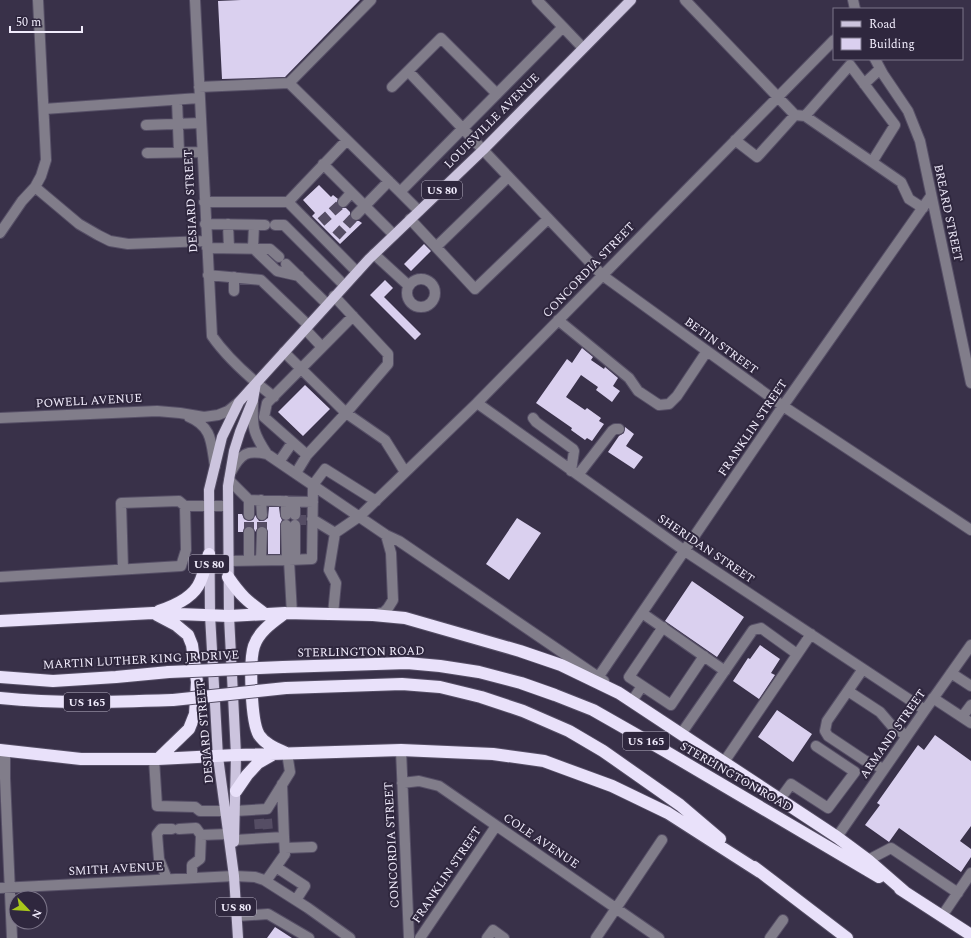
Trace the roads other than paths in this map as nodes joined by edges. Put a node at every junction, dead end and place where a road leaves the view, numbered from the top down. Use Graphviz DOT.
graph roads {
  1 [pos="38,0"];
  2 [pos="195,0"];
  3 [pos="371,0"];
  4 [pos="537,0"];
  5 [pos="631,0"];
  6 [pos="685,0"];
  7 [pos="563,27"];
  8 [pos="833,41"];
  9 [pos="583,48"];
  10 [pos="876,60"];
  11 [pos="880,69"];
  12 [pos="408,71"];
  13 [pos="289,83"];
  14 [pos="864,84"];
  15 [pos="199,87"];
  16 [pos="392,87"];
  17 [pos="498,94"];
  18 [pos="778,97"];
  19 [pos="199,98"];
  20 [pos="177,100"];
  21 [pos="44,109"];
  22 [pos="800,115"];
  23 [pos="178,123"];
  24 [pos="201,123"];
  25 [pos="146,125"];
  26 [pos="464,128"];
  27 [pos="347,140"];
  28 [pos="735,140"];
  29 [pos="483,150"];
  30 [pos="179,152"];
  31 [pos="202,152"];
  32 [pos="148,153"];
  33 [pos="872,162"];
  34 [pos="323,164"];
  35 [pos="508,177"];
  36 [pos="389,182"];
  37 [pos="35,187"];
  38 [pos="400,192"];
  39 [pos="351,193"];
  40 [pos="931,196"];
  41 [pos="204,202"];
  42 [pos="288,202"];
  43 [pos="342,202"];
  44 [pos="365,207"];
  45 [pos="923,208"];
  46 [pos="419,211"];
  47 [pos="356,216"];
  48 [pos="410,219"];
  49 [pos="548,219"];
  50 [pos="205,224"];
  51 [pos="228,224"];
  52 [pos="254,224"];
  53 [pos="0,233"];
  54 [pos="394,235"];
  55 [pos="336,236"];
  56 [pos="206,244"];
  57 [pos="328,244"];
  58 [pos="436,247"];
  59 [pos="229,248"];
  60 [pos="252,248"];
  61 [pos="374,254"];
  62 [pos="357,272"];
  63 [pos="208,275"];
  64 [pos="602,275"];
  65 [pos="298,276"];
  66 [pos="234,277"];
  67 [pos="344,285"];
  68 [pos="409,286"];
  69 [pos="234,291"];
  70 [pos="334,296"];
  71 [pos="327,304"];
  72 [pos="353,316"];
  73 [pos="558,320"];
  74 [pos="306,327"];
  75 [pos="322,347"];
  76 [pos="706,351"];
  77 [pos="284,352"];
  78 [pos="301,369"];
  79 [pos="256,383"];
  80 [pos="971,383"];
  81 [pos="274,397"];
  82 [pos="253,400"];
  83 [pos="239,402"];
  84 [pos="477,403"];
  85 [pos="783,406"];
  86 [pos="180,413"];
  87 [pos="346,413"];
  88 [pos="0,418"];
  89 [pos="533,418"];
  90 [pos="619,429"];
  91 [pos="292,443"];
  92 [pos="267,454"];
  93 [pos="308,455"];
  94 [pos="279,462"];
  95 [pos="215,466"];
  96 [pos="405,472"];
  97 [pos="296,473"];
  98 [pos="574,473"];
  99 [pos="229,477"];
  100 [pos="313,485"];
  101 [pos="249,500"];
  102 [pos="261,500"];
  103 [pos="376,501"];
  104 [pos="294,502"];
  105 [pos="313,502"];
  106 [pos="185,506"];
  107 [pos="209,506"];
  108 [pos="228,506"];
  109 [pos="249,515"];
  110 [pos="262,515"];
  111 [pos="360,516"];
  112 [pos="312,519"];
  113 [pos="294,520"];
  114 [pos="971,530"];
  115 [pos="249,532"];
  116 [pos="262,532"];
  117 [pos="335,534"];
  118 [pos="386,535"];
  119 [pos="684,551"];
  120 [pos="209,554"];
  121 [pos="293,559"];
  122 [pos="228,560"];
  123 [pos="249,560"];
  124 [pos="262,560"];
  125 [pos="123,569"];
  126 [pos="0,577"];
  127 [pos="228,577"];
  128 [pos="393,600"];
  129 [pos="642,612"];
  130 [pos="153,613"];
  131 [pos="288,613"];
  132 [pos="265,614"];
  133 [pos="333,614"];
  134 [pos="210,615"];
  135 [pos="373,615"];
  136 [pos="229,616"];
  137 [pos="405,618"];
  138 [pos="0,621"];
  139 [pos="663,627"];
  140 [pos="811,634"];
  141 [pos="971,645"];
  142 [pos="797,654"];
  143 [pos="704,656"];
  144 [pos="283,667"];
  145 [pos="863,669"];
  146 [pos="725,671"];
  147 [pos="951,673"];
  148 [pos="599,676"];
  149 [pos="0,677"];
  150 [pos="642,686"];
  151 [pos="971,686"];
  152 [pos="848,691"];
  153 [pos="619,693"];
  154 [pos="0,698"];
  155 [pos="934,698"];
  156 [pos="632,701"];
  157 [pos="971,705"];
  158 [pos="924,710"];
  159 [pos="962,717"];
  160 [pos="971,723"];
  161 [pos="681,734"];
  162 [pos="907,736"];
  163 [pos="816,746"];
  164 [pos="2,750"];
  165 [pos="401,750"];
  166 [pos="274,753"];
  167 [pos="287,753"];
  168 [pos="236,755"];
  169 [pos="218,757"];
  170 [pos="156,759"];
  171 [pos="724,762"];
  172 [pos="884,770"];
  173 [pos="2,777"];
  174 [pos="402,783"];
  175 [pos="282,784"];
  176 [pos="236,791"];
  177 [pos="780,799"];
  178 [pos="230,811"];
  179 [pos="496,826"];
  180 [pos="201,835"];
  181 [pos="231,837"];
  182 [pos="284,837"];
  183 [pos="837,838"];
  184 [pos="662,840"];
  185 [pos="312,847"];
  186 [pos="285,848"];
  187 [pos="868,860"];
  188 [pos="276,867"];
  189 [pos="760,872"];
  190 [pos="971,873"];
  191 [pos="234,876"];
  192 [pos="192,878"];
  193 [pos="167,879"];
  194 [pos="266,881"];
  195 [pos="5,888"];
  196 [pos="906,893"];
  197 [pos="958,893"];
  198 [pos="296,900"];
  199 [pos="616,908"];
  200 [pos="236,916"];
  201 [pos="942,916"];
  202 [pos="783,920"];
  203 [pos="969,930"];
  204 [pos="12,938"];
  205 [pos="238,938"];
  206 [pos="309,938"];
  207 [pos="350,938"];
  208 [pos="409,938"];
  209 [pos="420,938"];
  210 [pos="487,938"];
  211 [pos="504,938"];
  212 [pos="596,938"];
  213 [pos="659,938"];
  214 [pos="770,938"];
  215 [pos="847,938"];
  1 -- 21 [label="street"];
  2 -- 15 [label="street, DESIARD STREET"];
  3 -- 13 [label="street"];
  4 -- 7 [label="street"];
  5 -- 9 [label="main road, LOUISVILLE AVENUE / US 80"];
  6 -- 18 [label="street"];
  7 -- 9 [label="street"];
  7 -- 17 [label="street"];
  8 -- 18 [label="street, CONCORDIA STREET"];
  9 -- 29 [label="main road, LOUISVILLE AVENUE / US 80"];
  10 -- 11 [label="street, BREARD STREET"];
  11 -- 14 [label="street"];
  11 -- 40 [label="street, BREARD STREET"];
  12 -- 16 [label="street"];
  12 -- 17 [label="street"];
  12 -- 26 [label="street, BETIN STREET"];
  13 -- 15 [label="street"];
  13 -- 27 [label="street"];
  14 -- 22 [label="street"];
  14 -- 33 [label="street"];
  15 -- 19 [label="street, DESIARD STREET"];
  17 -- 26 [label="street"];
  18 -- 22 [label="street"];
  18 -- 28 [label="street, CONCORDIA STREET"];
  19 -- 20 [label="street"];
  19 -- 24 [label="street, DESIARD STREET"];
  20 -- 21 [label="street"];
  20 -- 23 [label="street"];
  21 -- 37 [label="street"];
  22 -- 28 [label="street"];
  22 -- 33 [label="street"];
  23 -- 24 [label="street"];
  23 -- 25 [label="street"];
  23 -- 30 [label="street"];
  24 -- 31 [label="street, DESIARD STREET"];
  26 -- 29 [label="street, BETIN STREET"];
  26 -- 38 [label="street"];
  27 -- 34 [label="street"];
  27 -- 36 [label="street"];
  28 -- 64 [label="street, CONCORDIA STREET"];
  29 -- 35 [label="street, BETIN STREET"];
  29 -- 46 [label="main road, LOUISVILLE AVENUE / US 80"];
  30 -- 31 [label="street"];
  30 -- 32 [label="street"];
  31 -- 41 [label="street, DESIARD STREET"];
  33 -- 45 [label="street"];
  34 -- 39 [label="street"];
  34 -- 42 [label="street"];
  35 -- 49 [label="street, BETIN STREET"];
  35 -- 58 [label="street"];
  36 -- 38 [label="street"];
  36 -- 44 [label="street"];
  37 -- 53 [label="street"];
  37 -- 56 [label="street"];
  38 -- 46 [label="street"];
  39 -- 43 [label="street"];
  39 -- 44 [label="street"];
  40 -- 45 [label="street, FRANKLIN STREET"];
  40 -- 80 [label="street, BREARD STREET"];
  41 -- 42 [label="street"];
  41 -- 50 [label="street, DESIARD STREET"];
  42 -- 57 [label="street"];
  44 -- 47 [label="street"];
  44 -- 54 [label="street"];
  45 -- 85 [label="street, FRANKLIN STREET"];
  46 -- 48 [label="main road, LOUISVILLE AVENUE / US 80"];
  48 -- 54 [label="main road, LOUISVILLE AVENUE / US 80"];
  48 -- 58 [label="street"];
  49 -- 58 [label="street"];
  49 -- 64 [label="street, BETIN STREET"];
  50 -- 51 [label="street"];
  50 -- 56 [label="street, DESIARD STREET"];
  51 -- 52 [label="street"];
  51 -- 59 [label="street"];
  52 -- 60 [label="street"];
  52 -- 67 [label="street"];
  54 -- 61 [label="main road, LOUISVILLE AVENUE / US 80"];
  55 -- 57 [label="street"];
  56 -- 59 [label="street"];
  56 -- 63 [label="street, DESIARD STREET"];
  57 -- 62 [label="street"];
  59 -- 60 [label="street"];
  60 -- 65 [label="street"];
  60 -- 65 [label="street"];
  61 -- 62 [label="main road, LOUISVILLE AVENUE / US 80"];
  61 -- 68 [label="street"];
  62 -- 67 [label="main road, LOUISVILLE AVENUE / US 80"];
  63 -- 66 [label="street"];
  63 -- 79 [label="street, DESIARD STREET"];
  64 -- 73 [label="street, CONCORDIA STREET"];
  64 -- 76 [label="street, BETIN STREET"];
  65 -- 71 [label="street"];
  66 -- 69 [label="street"];
  66 -- 74 [label="street"];
  67 -- 70 [label="main road, LOUISVILLE AVENUE / US 80"];
  70 -- 71 [label="main road, LOUISVILLE AVENUE / US 80"];
  70 -- 72 [label="street"];
  71 -- 74 [label="main road, LOUISVILLE AVENUE / US 80"];
  72 -- 75 [label="street"];
  72 -- 87 [label="street"];
  73 -- 76 [label="street"];
  73 -- 84 [label="street, CONCORDIA STREET"];
  74 -- 75 [label="street"];
  74 -- 77 [label="main road, LOUISVILLE AVENUE / US 80"];
  75 -- 78 [label="street"];
  76 -- 85 [label="street, BETIN STREET"];
  77 -- 78 [label="street"];
  77 -- 79 [label="main road, LOUISVILLE AVENUE / US 80"];
  78 -- 81 [label="street"];
  78 -- 87 [label="street"];
  79 -- 81 [label="street"];
  79 -- 82 [label="main road, DESIARD STREET / US 80"];
  79 -- 83 [label="main road, DESIARD STREET / US 80"];
  81 -- 91 [label="street"];
  82 -- 92 [label="street"];
  82 -- 99 [label="main road, DESIARD STREET / US 80"];
  83 -- 86 [label="street, POWELL AVENUE"];
  83 -- 95 [label="main road, DESIARD STREET / US 80"];
  84 -- 96 [label="street, CONCORDIA STREET"];
  84 -- 98 [label="street, SHERIDAN STREET"];
  85 -- 114 [label="street, BETIN STREET"];
  85 -- 119 [label="street, FRANKLIN STREET"];
  86 -- 88 [label="street, POWELL AVENUE"];
  86 -- 95 [label="street, POWELL AVENUE"];
  87 -- 93 [label="street"];
  87 -- 96 [label="street"];
  89 -- 98 [label="street"];
  90 -- 98 [label="street"];
  91 -- 93 [label="street"];
  91 -- 94 [label="street"];
  92 -- 94 [label="street"];
  92 -- 99 [label="street"];
  93 -- 97 [label="street"];
  94 -- 97 [label="street"];
  95 -- 107 [label="main road, DESIARD STREET / US 80"];
  96 -- 103 [label="street, CONCORDIA STREET"];
  97 -- 100 [label="street"];
  98 -- 119 [label="street, SHERIDAN STREET"];
  99 -- 101 [label="street"];
  99 -- 108 [label="main road, DESIARD STREET / US 80"];
  100 -- 103 [label="street"];
  100 -- 105 [label="street"];
  100 -- 111 [label="street"];
  101 -- 102 [label="street"];
  101 -- 109 [label="street"];
  102 -- 104 [label="street"];
  102 -- 110 [label="street"];
  103 -- 111 [label="street, CONCORDIA STREET"];
  104 -- 105 [label="street"];
  104 -- 113 [label="street"];
  104 -- 113 [label="street"];
  105 -- 112 [label="street"];
  106 -- 107 [label="street"];
  106 -- 125 [label="street"];
  106 -- 125 [label="street"];
  107 -- 108 [label="street"];
  107 -- 120 [label="main road, DESIARD STREET / US 80"];
  108 -- 122 [label="main road, DESIARD STREET / US 80"];
  111 -- 117 [label="street, CONCORDIA STREET"];
  111 -- 118 [label="street"];
  112 -- 117 [label="street"];
  112 -- 121 [label="street"];
  113 -- 121 [label="street"];
  115 -- 123 [label="street"];
  116 -- 124 [label="street"];
  117 -- 133 [label="street"];
  118 -- 128 [label="street"];
  118 -- 148 [label="street"];
  119 -- 129 [label="street, FRANKLIN STREET"];
  119 -- 140 [label="street, SHERIDAN STREET"];
  120 -- 130 [label="highway"];
  120 -- 134 [label="main road, DESIARD STREET / US 80"];
  121 -- 124 [label="street"];
  121 -- 131 [label="street"];
  122 -- 123 [label="street"];
  122 -- 127 [label="main road, DESIARD STREET / US 80"];
  123 -- 124 [label="street"];
  125 -- 126 [label="street"];
  127 -- 132 [label="highway"];
  127 -- 136 [label="main road, DESIARD STREET / US 80"];
  128 -- 135 [label="street"];
  128 -- 137 [label="street"];
  129 -- 139 [label="street"];
  129 -- 148 [label="street, FRANKLIN STREET"];
  130 -- 134 [label="highway"];
  130 -- 138 [label="highway"];
  130 -- 170 [label="highway"];
  131 -- 132 [label="highway"];
  131 -- 133 [label="highway"];
  131 -- 167 [label="highway"];
  132 -- 136 [label="highway"];
  133 -- 135 [label="highway"];
  134 -- 136 [label="highway"];
  134 -- 169 [label="main road, DESIARD STREET / US 80"];
  135 -- 137 [label="highway"];
  136 -- 168 [label="main road, DESIARD STREET / US 80"];
  137 -- 153 [label="highway"];
  139 -- 143 [label="street"];
  139 -- 150 [label="street"];
  140 -- 142 [label="street"];
  140 -- 145 [label="street, SHERIDAN STREET"];
  141 -- 147 [label="street, ARMAND STREET"];
  142 -- 146 [label="street"];
  142 -- 171 [label="street"];
  143 -- 146 [label="street"];
  143 -- 150 [label="street"];
  144 -- 149 [label="highway, MARTIN LUTHER KING JR DRIVE / US 165, bridge"];
  144 -- 196 [label="highway, STERLINGTON ROAD / US 165"];
  145 -- 152 [label="street"];
  145 -- 158 [label="street, SHERIDAN STREET"];
  146 -- 161 [label="street"];
  147 -- 151 [label="street"];
  147 -- 155 [label="street, ARMAND STREET"];
  148 -- 153 [label="street"];
  150 -- 156 [label="street"];
  152 -- 162 [label="street"];
  152 -- 172 [label="street"];
  153 -- 156 [label="highway"];
  154 -- 189 [label="highway, US 165, bridge"];
  155 -- 158 [label="street, ARMAND STREET"];
  155 -- 159 [label="street"];
  156 -- 161 [label="highway"];
  157 -- 159 [label="street"];
  158 -- 162 [label="street, ARMAND STREET"];
  159 -- 160 [label="street"];
  161 -- 171 [label="highway"];
  162 -- 172 [label="street, ARMAND STREET"];
  163 -- 177 [label="street"];
  164 -- 170 [label="highway"];
  164 -- 173 [label="street"];
  165 -- 167 [label="highway"];
  165 -- 174 [label="street, CONCORDIA STREET"];
  165 -- 189 [label="highway"];
  166 -- 167 [label="highway"];
  166 -- 168 [label="highway"];
  166 -- 176 [label="highway"];
  167 -- 175 [label="street"];
  168 -- 169 [label="highway"];
  168 -- 176 [label="main road, DESIARD STREET / US 80"];
  169 -- 170 [label="highway"];
  169 -- 178 [label="main road, DESIARD STREET / US 80"];
  170 -- 178 [label="street"];
  171 -- 177 [label="highway"];
  172 -- 183 [label="street, ARMAND STREET"];
  173 -- 195 [label="street"];
  174 -- 179 [label="street, COLE AVENUE"];
  174 -- 208 [label="street, CONCORDIA STREET"];
  175 -- 178 [label="street"];
  175 -- 182 [label="street"];
  176 -- 178 [label="main road, DESIARD STREET / US 80"];
  177 -- 183 [label="highway"];
  178 -- 181 [label="main road, DESIARD STREET / US 80"];
  179 -- 199 [label="street, COLE AVENUE"];
  179 -- 209 [label="street, FRANKLIN STREET"];
  180 -- 181 [label="street"];
  180 -- 192 [label="street"];
  180 -- 193 [label="street"];
  181 -- 182 [label="street"];
  181 -- 191 [label="main road, DESIARD STREET / US 80"];
  182 -- 186 [label="street"];
  183 -- 187 [label="highway"];
  184 -- 199 [label="street"];
  185 -- 186 [label="street"];
  186 -- 188 [label="street"];
  187 -- 196 [label="highway"];
  187 -- 197 [label="street"];
  188 -- 194 [label="street"];
  188 -- 198 [label="street"];
  189 -- 215 [label="highway, US 165"];
  190 -- 197 [label="street"];
  191 -- 192 [label="street, SMITH AVENUE"];
  191 -- 194 [label="street, SMITH AVENUE"];
  191 -- 200 [label="main road, DESIARD STREET / US 80"];
  192 -- 193 [label="street, SMITH AVENUE"];
  193 -- 195 [label="street, SMITH AVENUE"];
  194 -- 198 [label="street, SMITH AVENUE"];
  195 -- 204 [label="street"];
  196 -- 201 [label="highway, STERLINGTON ROAD / US 165"];
  197 -- 201 [label="street"];
  198 -- 207 [label="street, SMITH AVENUE"];
  199 -- 212 [label="street"];
  199 -- 213 [label="street, COLE AVENUE"];
  200 -- 205 [label="main road, DESIARD STREET / US 80"];
  200 -- 206 [label="street"];
  201 -- 203 [label="highway, STERLINGTON ROAD / US 165"];
  202 -- 214 [label="street"];
  210 -- 211 [label="street"];
}
